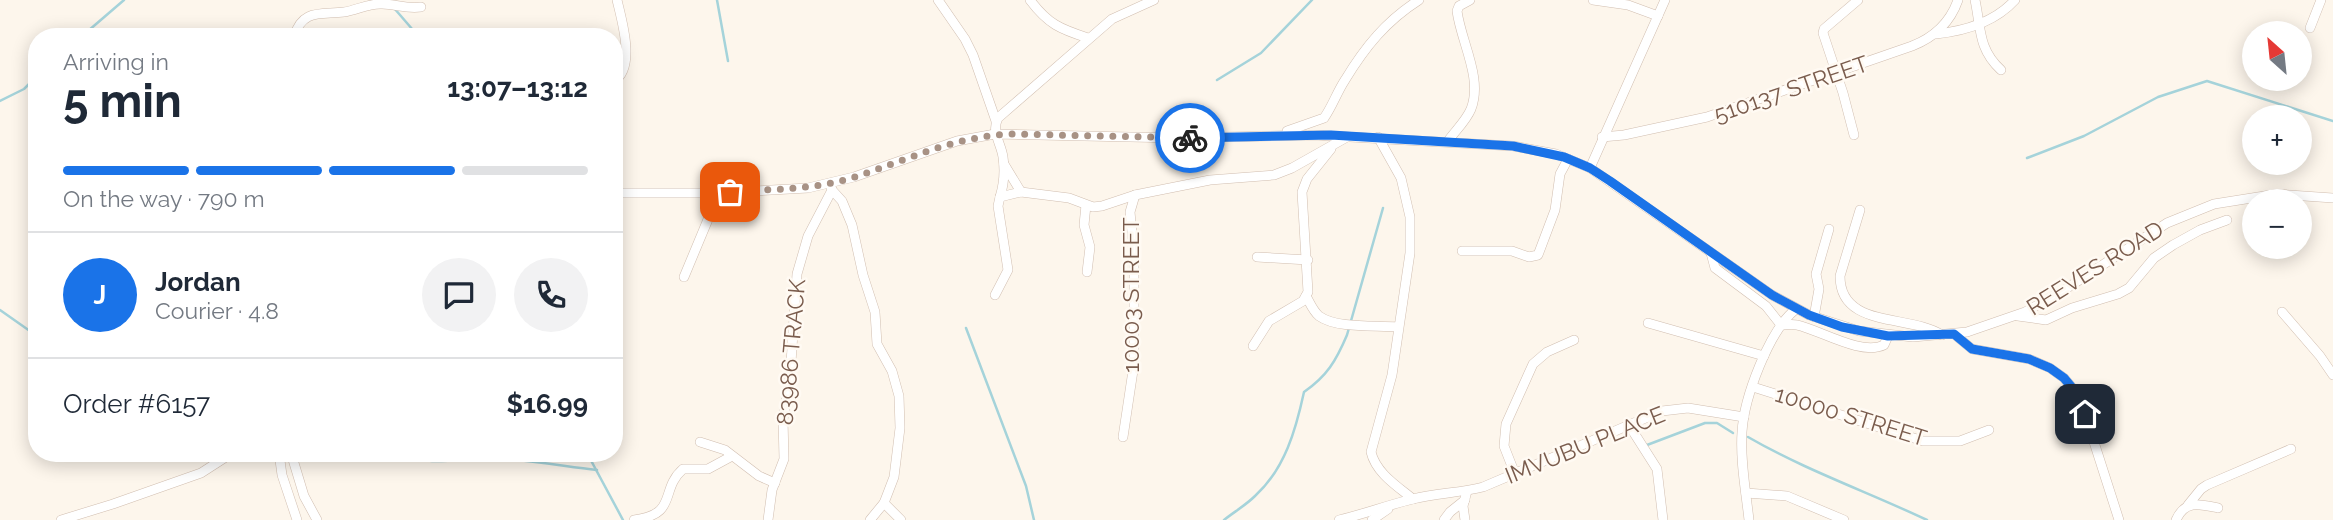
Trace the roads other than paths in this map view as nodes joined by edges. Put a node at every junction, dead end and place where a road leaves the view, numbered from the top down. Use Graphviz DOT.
graph roads {
  1 [pos="617,0"];
  2 [pos="938,0"];
  3 [pos="1030,0"];
  4 [pos="1154,0"];
  5 [pos="1419,0"];
  6 [pos="1470,0"];
  7 [pos="1593,0"];
  8 [pos="1665,0"];
  9 [pos="1858,0"];
  10 [pos="1958,0"];
  11 [pos="1975,0"];
  12 [pos="2015,0"];
  13 [pos="2321,0"];
  14 [pos="421,8"];
  15 [pos="1658,16"];
  16 [pos="2312,23"];
  17 [pos="1978,24"];
  18 [pos="298,28"];
  19 [pos="622,28"];
  20 [pos="623,34"];
  21 [pos="1936,34"];
  22 [pos="1088,38"];
  23 [pos="2001,70"];
  24 [pos="623,71"];
  25 [pos="1837,73"];
  26 [pos="996,121"];
  27 [pos="995,134"];
  28 [pos="1854,135"];
  29 [pos="1275,136"];
  30 [pos="1348,136"];
  31 [pos="1602,137"];
  32 [pos="1378,138"];
  33 [pos="1448,141"];
  34 [pos="1335,145"];
  35 [pos="1568,159"];
  36 [pos="1003,162"];
  37 [pos="1590,168"];
  38 [pos="831,187"];
  39 [pos="1021,192"];
  40 [pos="623,193"];
  41 [pos="719,193"];
  42 [pos="1135,195"];
  43 [pos="1000,197"];
  44 [pos="2333,198"];
  45 [pos="1086,205"];
  46 [pos="1860,210"];
  47 [pos="2227,220"];
  48 [pos="1829,229"];
  49 [pos="1462,251"];
  50 [pos="1711,253"];
  51 [pos="1257,257"];
  52 [pos="1308,260"];
  53 [pos="1087,272"];
  54 [pos="684,277"];
  55 [pos="995,295"];
  56 [pos="1306,296"];
  57 [pos="1796,309"];
  58 [pos="2282,312"];
  59 [pos="2016,316"];
  60 [pos="1814,317"];
  61 [pos="1648,323"];
  62 [pos="1781,325"];
  63 [pos="1398,327"];
  64 [pos="1954,334"];
  65 [pos="1942,335"];
  66 [pos="1888,336"];
  67 [pos="1574,340"];
  68 [pos="1254,346"];
  69 [pos="1764,356"];
  70 [pos="2333,375"];
  71 [pos="1753,387"];
  72 [pos="1744,417"];
  73 [pos="1629,425"];
  74 [pos="1989,430"];
  75 [pos="1123,437"];
  76 [pos="700,442"];
  77 [pos="2291,449"];
  78 [pos="732,456"];
  79 [pos="218,462"];
  80 [pos="280,462"];
  81 [pos="294,462"];
  82 [pos="1515,474"];
  83 [pos="775,483"];
  84 [pos="1746,493"];
  85 [pos="1466,496"];
  86 [pos="1413,499"];
  87 [pos="884,503"];
  88 [pos="1394,505"];
  89 [pos="2188,505"];
  90 [pos="2218,508"];
  91 [pos="1840,519"];
  92 [pos="61,520"];
  93 [pos="297,520"];
  94 [pos="317,520"];
  95 [pos="634,520"];
  96 [pos="768,520"];
  97 [pos="870,520"];
  98 [pos="901,520"];
  99 [pos="1339,520"];
  100 [pos="1373,520"];
  101 [pos="1444,520"];
  102 [pos="1465,520"];
  103 [pos="1663,520"];
  104 [pos="1749,520"];
  105 [pos="2119,520"];
  106 [pos="2176,520"];
  1 -- 19 [label="street"];
  2 -- 26 [label="street"];
  3 -- 22 [label="street"];
  4 -- 22 [label="street"];
  5 -- 29 [label="street"];
  6 -- 33 [label="street"];
  7 -- 15 [label="street"];
  8 -- 15 [label="street"];
  9 -- 25 [label="street"];
  10 -- 21 [label="street"];
  11 -- 17 [label="street"];
  12 -- 17 [label="street, 510137 STREET"];
  13 -- 16 [label="street"];
  14 -- 18 [label="street"];
  15 -- 31 [label="street"];
  17 -- 21 [label="street, 510137 STREET"];
  17 -- 23 [label="street"];
  20 -- 24 [label="street"];
  21 -- 25 [label="street, 510137 STREET"];
  22 -- 26 [label="street"];
  25 -- 28 [label="street"];
  25 -- 31 [label="street, 510137 STREET"];
  26 -- 27 [label="street"];
  27 -- 29 [label="street, REEVES ROAD"];
  27 -- 36 [label="street"];
  27 -- 38 [label="street, REEVES ROAD"];
  29 -- 30 [label="street, REEVES ROAD"];
  30 -- 32 [label="street, REEVES ROAD"];
  30 -- 34 [label="street"];
  31 -- 37 [label="street"];
  32 -- 33 [label="street, REEVES ROAD"];
  32 -- 63 [label="street"];
  33 -- 35 [label="street, REEVES ROAD"];
  34 -- 42 [label="street"];
  34 -- 52 [label="street"];
  35 -- 37 [label="street, REEVES ROAD"];
  35 -- 49 [label="street"];
  36 -- 39 [label="street"];
  36 -- 43 [label="street"];
  37 -- 50 [label="street, REEVES ROAD"];
  38 -- 41 [label="street, REEVES ROAD"];
  38 -- 83 [label="street, 83986 TRACK"];
  38 -- 87 [label="street"];
  39 -- 43 [label="street"];
  39 -- 45 [label="street"];
  40 -- 41 [label="street, REEVES ROAD"];
  41 -- 54 [label="street"];
  42 -- 45 [label="street"];
  42 -- 75 [label="street, 10003 STREET"];
  43 -- 55 [label="street"];
  44 -- 59 [label="street, REEVES ROAD"];
  45 -- 53 [label="street"];
  46 -- 65 [label="street"];
  47 -- 59 [label="street"];
  48 -- 60 [label="street"];
  50 -- 57 [label="street, REEVES ROAD"];
  50 -- 62 [label="street"];
  51 -- 52 [label="street"];
  52 -- 56 [label="street"];
  56 -- 63 [label="street"];
  56 -- 68 [label="street"];
  57 -- 60 [label="street, REEVES ROAD"];
  57 -- 62 [label="street"];
  58 -- 70 [label="street"];
  59 -- 64 [label="street, REEVES ROAD"];
  60 -- 66 [label="street, REEVES ROAD"];
  61 -- 69 [label="street"];
  62 -- 66 [label="street"];
  62 -- 69 [label="street"];
  63 -- 86 [label="street"];
  64 -- 65 [label="street, REEVES ROAD"];
  64 -- 105 [label="street"];
  65 -- 66 [label="street, REEVES ROAD"];
  67 -- 82 [label="street"];
  69 -- 71 [label="street"];
  71 -- 72 [label="street"];
  71 -- 74 [label="street, 10000 STREET"];
  72 -- 73 [label="street, IMVUBU PLACE"];
  72 -- 84 [label="street"];
  73 -- 82 [label="street, IMVUBU PLACE"];
  73 -- 103 [label="street"];
  76 -- 78 [label="street"];
  77 -- 89 [label="street"];
  78 -- 83 [label="street"];
  78 -- 95 [label="street"];
  79 -- 92 [label="street"];
  80 -- 93 [label="street"];
  81 -- 94 [label="street"];
  82 -- 85 [label="street, IMVUBU PLACE"];
  83 -- 96 [label="street, 83986 TRACK"];
  84 -- 91 [label="street"];
  84 -- 104 [label="street"];
  85 -- 86 [label="street, IMVUBU PLACE"];
  85 -- 101 [label="street"];
  85 -- 102 [label="street"];
  86 -- 88 [label="street"];
  87 -- 97 [label="street"];
  87 -- 98 [label="street"];
  88 -- 99 [label="street"];
  88 -- 100 [label="street"];
  89 -- 90 [label="street"];
  89 -- 106 [label="street"];
}
